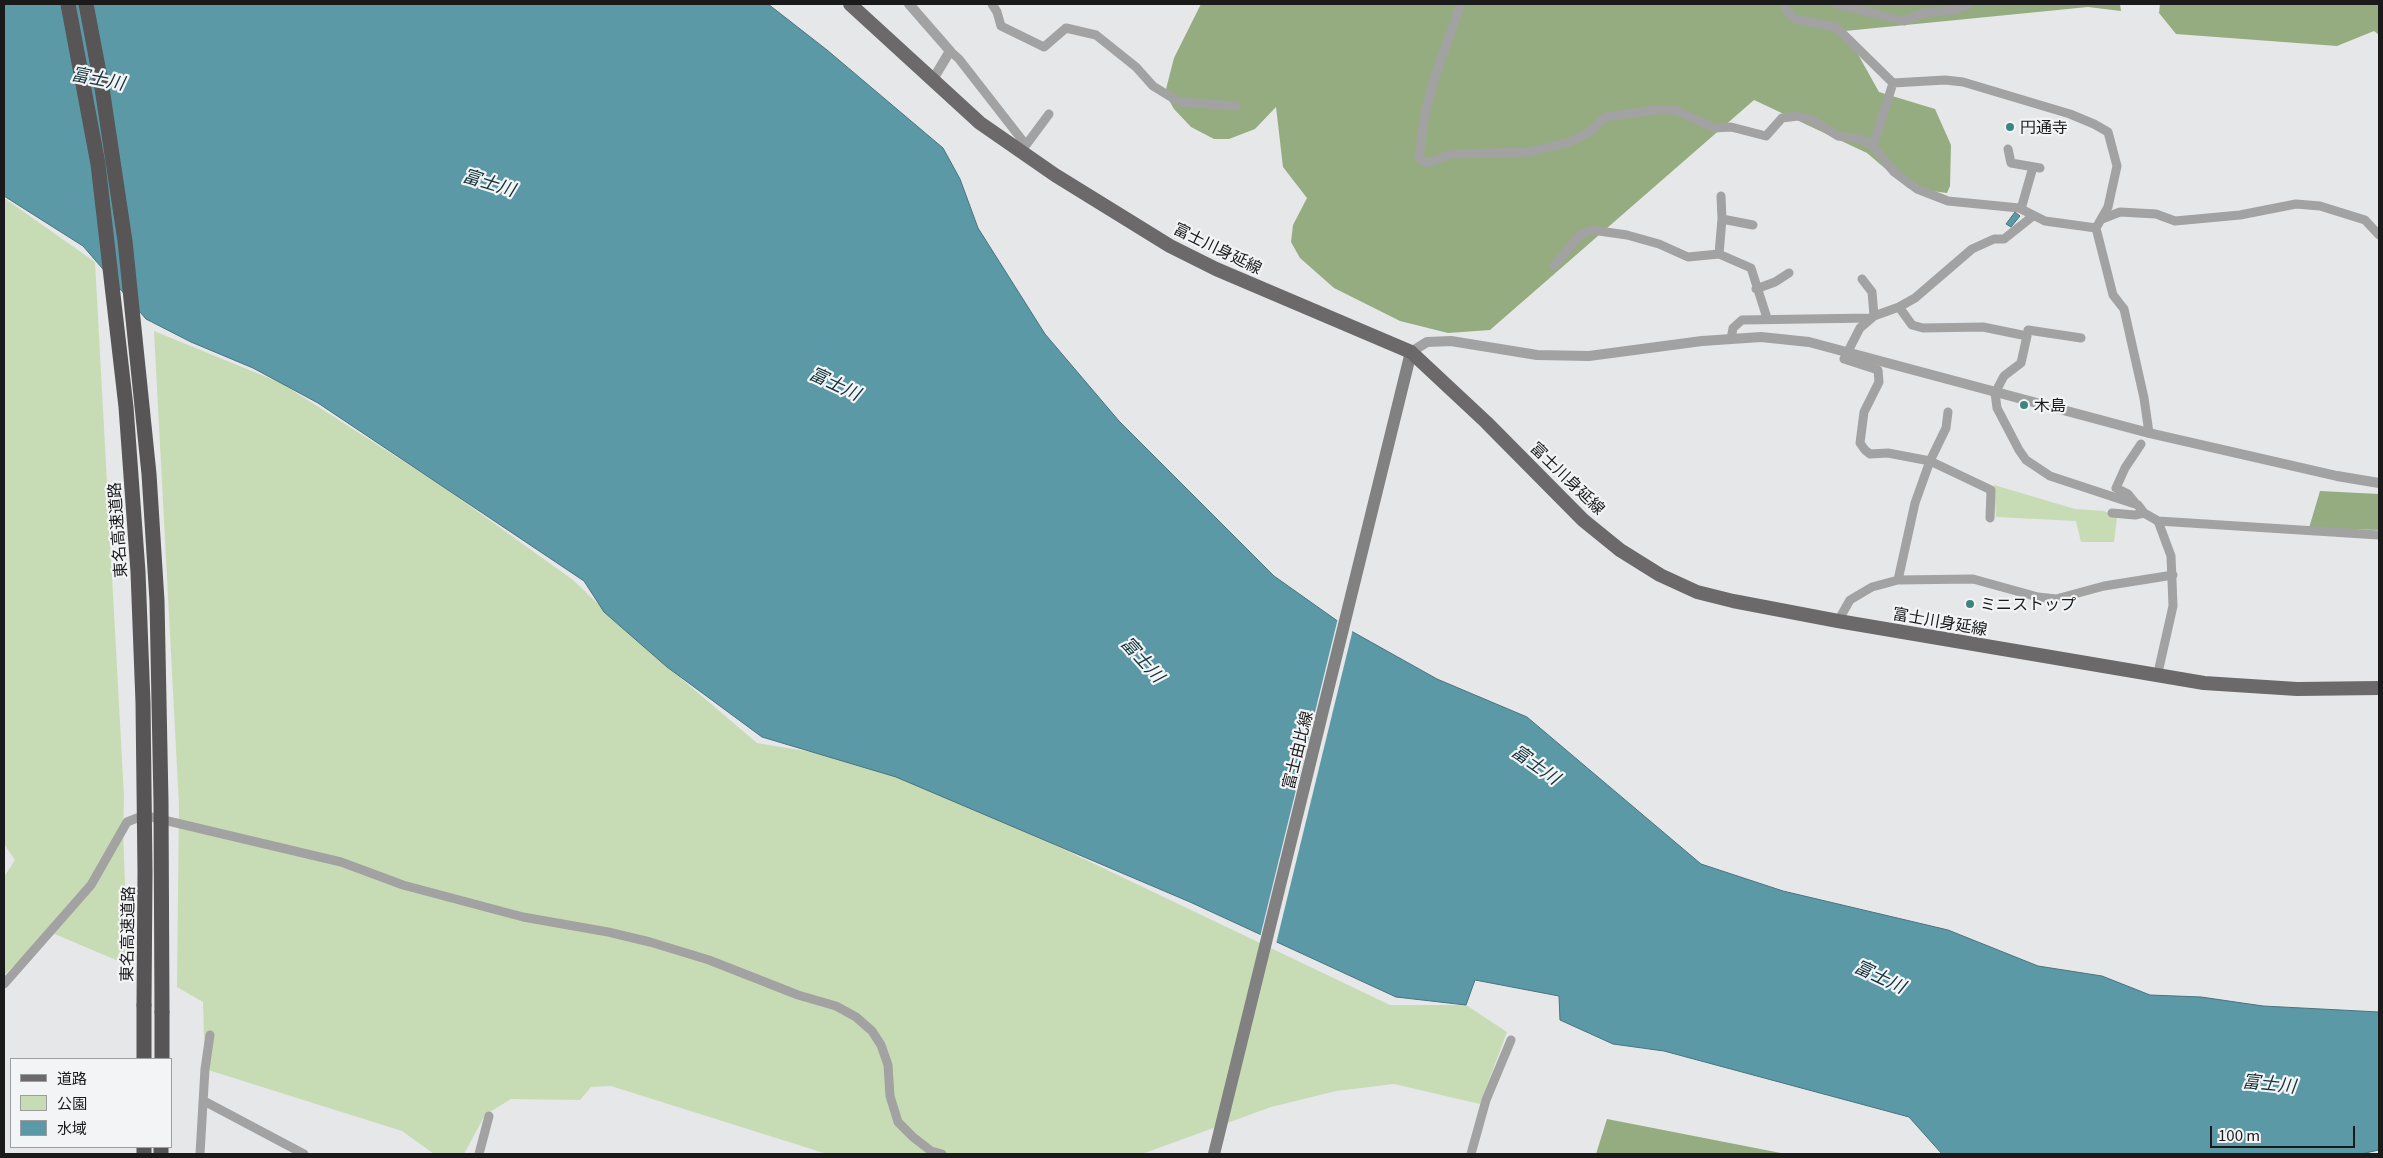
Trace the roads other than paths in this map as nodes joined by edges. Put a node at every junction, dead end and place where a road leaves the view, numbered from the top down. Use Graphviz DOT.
graph roads {
  1 [pos="68,4"];
  2 [pos="86,4"];
  3 [pos="850,4"];
  4 [pos="909,4"];
  5 [pos="992,4"];
  6 [pos="1461,4"];
  7 [pos="1786,4"];
  8 [pos="1836,4"];
  9 [pos="1970,4"];
  10 [pos="950,51"];
  11 [pos="932,81"];
  12 [pos="1893,83"];
  13 [pos="1236,106"];
  14 [pos="1049,114"];
  15 [pos="1873,146"];
  16 [pos="2008,149"];
  17 [pos="1720,196"];
  18 [pos="2021,209"];
  19 [pos="2033,216"];
  20 [pos="1722,219"];
  21 [pos="2102,219"];
  22 [pos="1753,225"];
  23 [pos="2096,228"];
  24 [pos="2379,235"];
  25 [pos="1718,254"];
  26 [pos="1554,266"];
  27 [pos="1789,274"];
  28 [pos="1862,279"];
  29 [pos="1756,289"];
  30 [pos="1898,307"];
  31 [pos="1873,317"];
  32 [pos="1767,318"];
  33 [pos="2028,330"];
  34 [pos="2081,338"];
  35 [pos="1731,339"];
  36 [pos="1846,351"];
  37 [pos="1411,352"];
  38 [pos="1996,393"];
  39 [pos="1948,412"];
  40 [pos="2149,433"];
  41 [pos="2141,444"];
  42 [pos="1930,461"];
  43 [pos="2379,483"];
  44 [pos="2141,509"];
  45 [pos="2112,512"];
  46 [pos="1990,518"];
  47 [pos="2158,521"];
  48 [pos="2379,535"];
  49 [pos="2173,575"];
  50 [pos="1898,580"];
  51 [pos="1838,622"];
  52 [pos="2157,676"];
  53 [pos="2379,688"];
  54 [pos="4,984"];
  55 [pos="210,1035"];
  56 [pos="1511,1040"];
  57 [pos="144,1058"];
  58 [pos="162,1058"];
  59 [pos="204,1101"];
  60 [pos="489,1116"];
  61 [pos="200,1154"];
  62 [pos="304,1154"];
  63 [pos="479,1154"];
  64 [pos="942,1154"];
  65 [pos="1214,1154"];
  66 [pos="1471,1154"];
  1 -- 57 [label="highway, 東名高速道路, bridge"];
  2 -- 58 [label="highway, 東名高速道路, bridge"];
  3 -- 11 [label="main road, 富士川身延線"];
  4 -- 10 [label="street"];
  5 -- 13 [label="street"];
  6 -- 15 [label="street"];
  7 -- 12 [label="street"];
  8 -- 9 [label="street"];
  10 -- 11 [label="street"];
  10 -- 14 [label="street"];
  11 -- 37 [label="main road, 富士川身延線"];
  12 -- 15 [label="street"];
  12 -- 21 [label="street"];
  15 -- 18 [label="street"];
  16 -- 18 [label="street"];
  17 -- 20 [label="street"];
  18 -- 19 [label="street"];
  19 -- 23 [label="street"];
  19 -- 30 [label="street"];
  20 -- 22 [label="street"];
  20 -- 25 [label="street"];
  21 -- 23 [label="street"];
  21 -- 24 [label="street"];
  23 -- 40 [label="street"];
  25 -- 26 [label="street"];
  25 -- 29 [label="street"];
  27 -- 29 [label="street"];
  28 -- 31 [label="street"];
  29 -- 32 [label="street"];
  30 -- 31 [label="street"];
  30 -- 38 [label="street"];
  31 -- 32 [label="street"];
  31 -- 36 [label="street"];
  32 -- 35 [label="street"];
  33 -- 34 [label="street"];
  35 -- 36 [label="street"];
  35 -- 37 [label="street"];
  36 -- 38 [label="street"];
  36 -- 42 [label="street"];
  37 -- 51 [label="main road, 富士川身延線"];
  37 -- 65 [label="main road, 富士由比線"];
  38 -- 40 [label="street"];
  38 -- 44 [label="street"];
  39 -- 42 [label="street"];
  40 -- 43 [label="street"];
  41 -- 44 [label="street"];
  42 -- 46 [label="street"];
  42 -- 50 [label="street"];
  44 -- 45 [label="street"];
  44 -- 47 [label="street"];
  47 -- 48 [label="street"];
  47 -- 49 [label="street"];
  49 -- 50 [label="street"];
  49 -- 52 [label="street"];
  50 -- 51 [label="street"];
  51 -- 52 [label="main road, 富士川身延線"];
  52 -- 53 [label="main road, 富士川身延線"];
  54 -- 64 [label="street"];
  55 -- 59 [label="street"];
  56 -- 66 [label="street"];
  59 -- 61 [label="street"];
  59 -- 62 [label="street"];
  60 -- 63 [label="street"];
}
